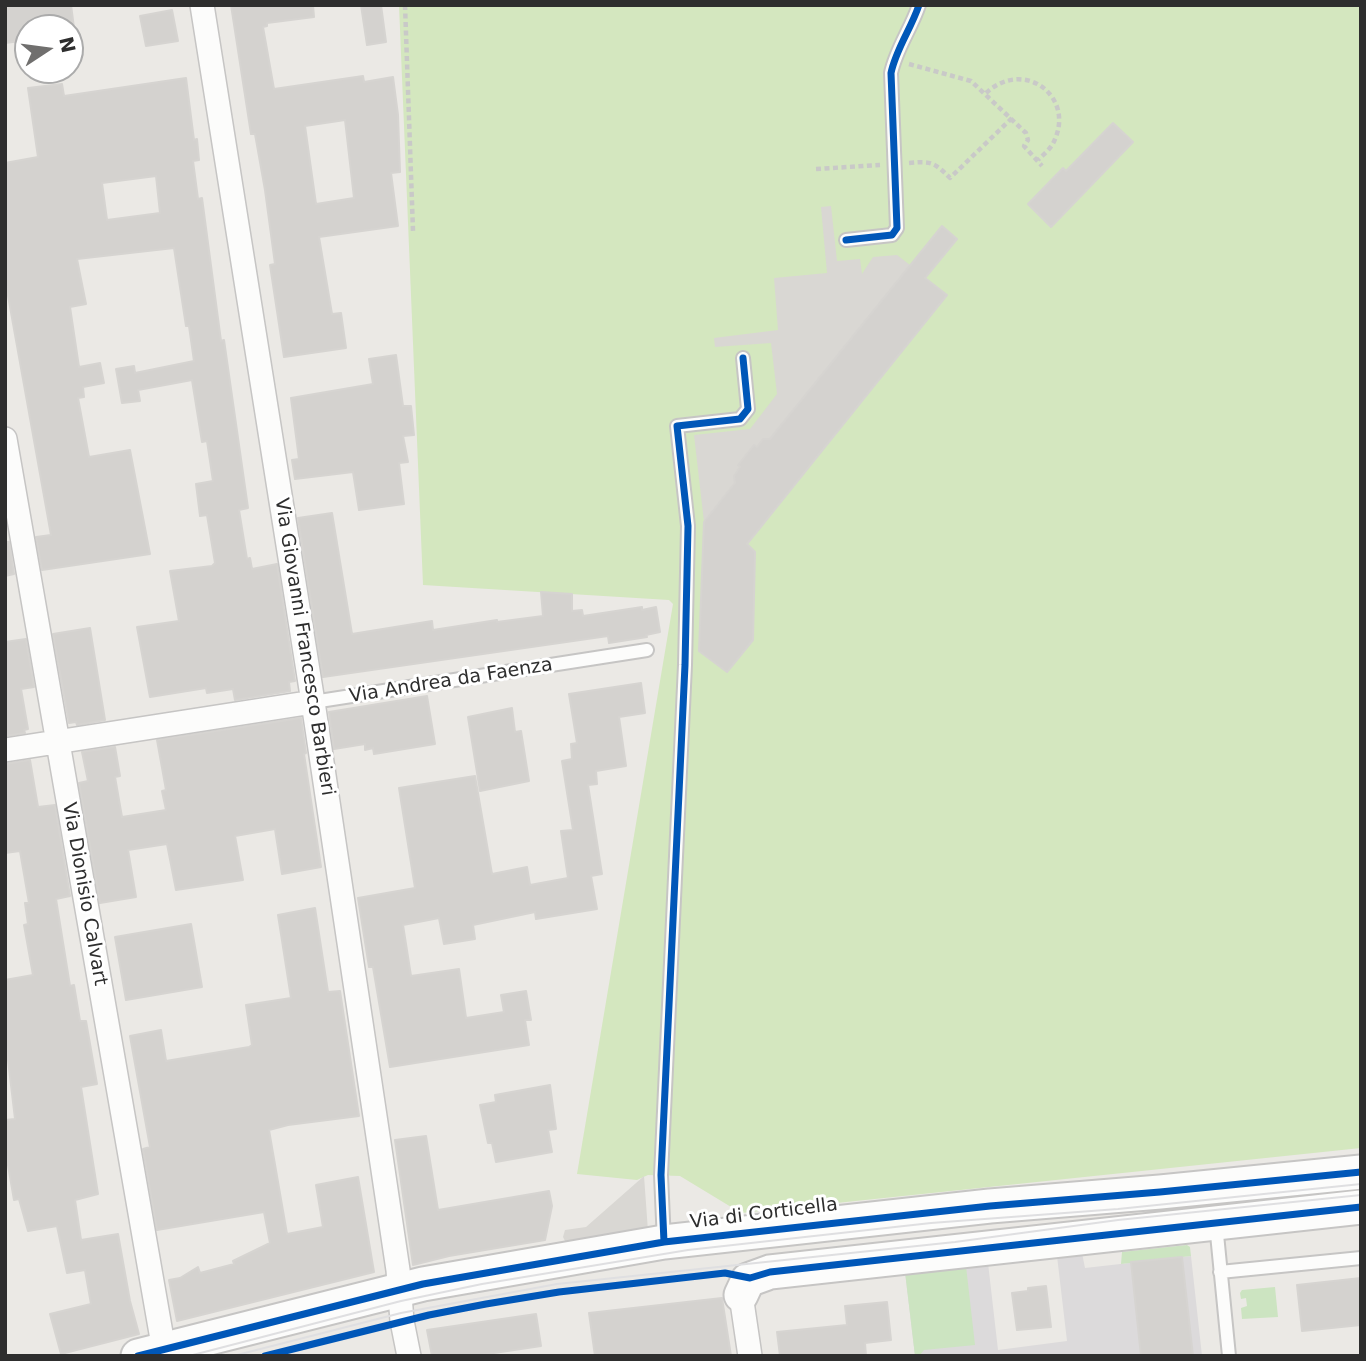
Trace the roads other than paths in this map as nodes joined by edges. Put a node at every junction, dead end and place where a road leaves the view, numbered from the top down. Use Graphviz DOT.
graph roads {
  1 [pos="202,5"];
  2 [pos="919,5"];
  3 [pos="846,240"];
  4 [pos="743,358"];
  5 [pos="5,439"];
  6 [pos="647,650"];
  7 [pos="313,702"];
  8 [pos="58,741"];
  9 [pos="5,750"];
  10 [pos="1361,1171"];
  11 [pos="1361,1207"];
  12 [pos="1215,1223"];
  13 [pos="664,1242"];
  14 [pos="1361,1258"];
  15 [pos="1220,1272"];
  16 [pos="400,1289"];
  17 [pos="741,1295"];
  18 [pos="156,1354"];
  19 [pos="409,1356"];
  20 [pos="750,1356"];
  21 [pos="1229,1356"];
  1 -- 7 [label="street, Via Giovanni Francesco Barbieri"];
  2 -- 3 [label="lane"];
  4 -- 13 [label="lane"];
  5 -- 8 [label="street, Via Dionisio Calvart"];
  6 -- 7 [label="lane, Via Andrea da Faenza"];
  7 -- 8 [label="street, Via Andrea da Faenza"];
  7 -- 16 [label="street, Via Giovanni Francesco Barbieri"];
  8 -- 9 [label="street, Via Andrea da Faenza"];
  8 -- 18 [label="street, Via Dionisio Calvart"];
  10 -- 13 [label="main road, Via di Corticella"];
  11 -- 12 [label="main road"];
  12 -- 15 [label="lane"];
  12 -- 17 [label="main road"];
  13 -- 16 [label="main road, Via di Corticella"];
  14 -- 15 [label="lane"];
  15 -- 21 [label="lane"];
  16 -- 18 [label="main road, Via di Corticella"];
  16 -- 19 [label="street, Via Giovanni Francesco Barbieri"];
  17 -- 20 [label="street"];
}
